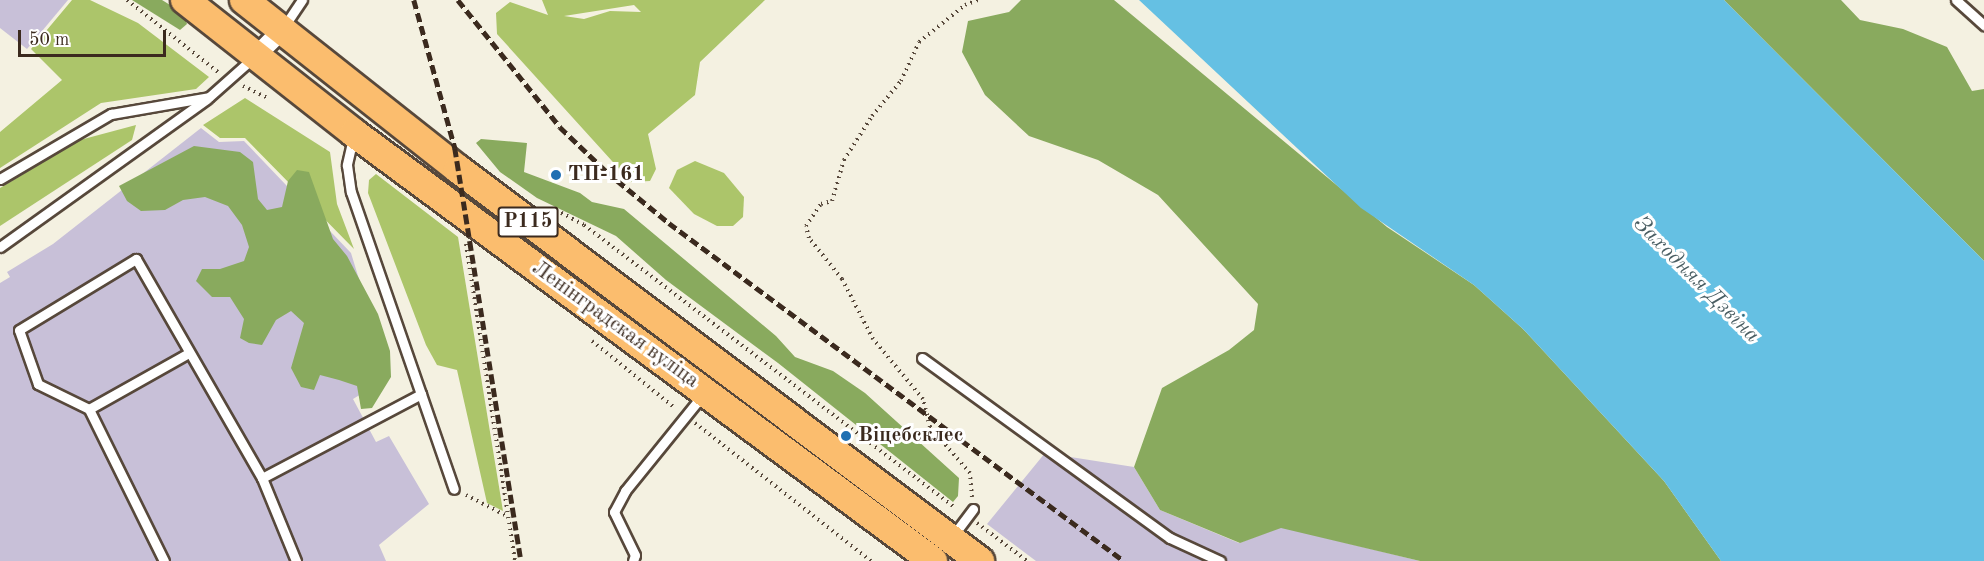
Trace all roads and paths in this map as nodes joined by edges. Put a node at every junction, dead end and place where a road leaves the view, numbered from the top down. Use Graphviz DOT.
graph roads {
  1 [pos="185,0"];
  2 [pos="244,0"];
  3 [pos="302,0"];
  4 [pos="978,0"];
  5 [pos="1956,0"];
  6 [pos="1984,26"];
  7 [pos="283,29"];
  8 [pos="257,55"];
  9 [pos="209,97"];
  10 [pos="354,133"];
  11 [pos="0,179"];
  12 [pos="465,239"];
  13 [pos="0,248"];
  14 [pos="187,354"];
  15 [pos="922,358"];
  16 [pos="705,392"];
  17 [pos="421,394"];
  18 [pos="89,409"];
  19 [pos="262,478"];
  20 [pos="454,489"];
  21 [pos="973,509"];
  22 [pos="508,517"];
  23 [pos="951,539"];
  24 [pos="164,561"];
  25 [pos="296,561"];
  26 [pos="515,561"];
  27 [pos="633,561"];
  28 [pos="933,561"];
  29 [pos="980,561"];
  30 [pos="1220,561"];
  1 -- 8 [label="main road, Ленінградская вуліца / Р115"];
  2 -- 7 [label="main road, Ленінградская вуліца / Р115"];
  3 -- 7 [label="lane"];
  4 -- 21 [label="path"];
  5 -- 6 [label="lane"];
  7 -- 8 [label="street"];
  7 -- 23 [label="main road, Ленінградская вуліца / Р115"];
  8 -- 9 [label="lane"];
  8 -- 10 [label="main road, Ленінградская вуліца / Р115"];
  9 -- 11 [label="lane"];
  9 -- 13 [label="lane"];
  10 -- 16 [label="main road, Ленінградская вуліца / Р115"];
  10 -- 17 [label="lane"];
  12 -- 22 [label="path"];
  14 -- 18 [label="lane"];
  14 -- 18 [label="lane"];
  14 -- 19 [label="lane"];
  15 -- 30 [label="lane"];
  16 -- 27 [label="lane"];
  16 -- 28 [label="main road, Ленінградская вуліца / Р115"];
  17 -- 19 [label="lane"];
  17 -- 20 [label="lane"];
  18 -- 24 [label="lane"];
  19 -- 25 [label="lane"];
  20 -- 22 [label="path"];
  21 -- 23 [label="lane"];
  22 -- 26 [label="path"];
  23 -- 29 [label="main road, Ленінградская вуліца / Р115"];
}
